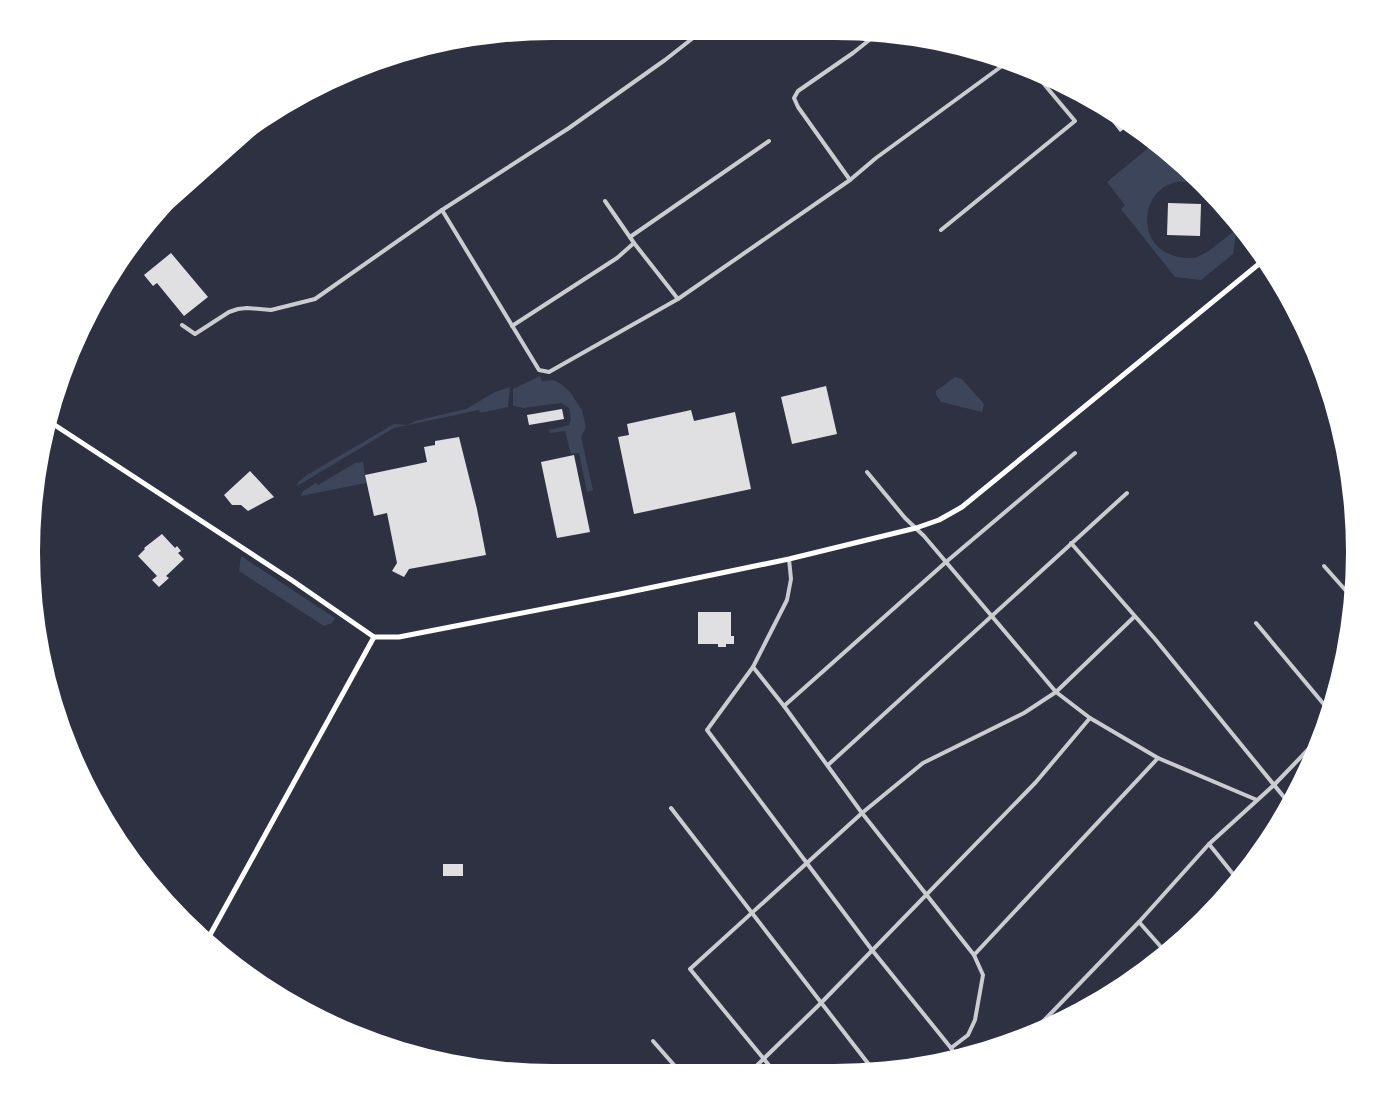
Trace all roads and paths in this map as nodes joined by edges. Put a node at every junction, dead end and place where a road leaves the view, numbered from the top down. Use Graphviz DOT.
graph roads {
  1 [pos="690,40"];
  2 [pos="868,41"];
  3 [pos="1000,67"];
  4 [pos="1046,86"];
  5 [pos="769,141"];
  6 [pos="222,160"];
  7 [pos="204,176"];
  8 [pos="850,180"];
  9 [pos="605,201"];
  10 [pos="442,210"];
  11 [pos="941,230"];
  12 [pos="630,237"];
  13 [pos="634,243"];
  14 [pos="1258,265"];
  15 [pos="678,299"];
  16 [pos="182,325"];
  17 [pos="512,326"];
  18 [pos="56,426"];
  19 [pos="1075,453"];
  20 [pos="867,472"];
  21 [pos="1127,493"];
  22 [pos="916,528"];
  23 [pos="1071,543"];
  24 [pos="789,559"];
  25 [pos="946,562"];
  26 [pos="1324,566"];
  27 [pos="1345,589"];
  28 [pos="992,617"];
  29 [pos="1134,617"];
  30 [pos="1256,623"];
  31 [pos="374,637"];
  32 [pos="753,667"];
  33 [pos="1056,692"];
  34 [pos="1323,703"];
  35 [pos="784,706"];
  36 [pos="1090,718"];
  37 [pos="1305,753"];
  38 [pos="1158,758"];
  39 [pos="828,765"];
  40 [pos="1274,785"];
  41 [pos="1283,796"];
  42 [pos="1257,800"];
  43 [pos="671,808"];
  44 [pos="862,813"];
  45 [pos="1209,844"];
  46 [pos="807,863"];
  47 [pos="1232,873"];
  48 [pos="927,896"];
  49 [pos="752,914"];
  50 [pos="1139,922"];
  51 [pos="211,934"];
  52 [pos="1160,946"];
  53 [pos="872,950"];
  54 [pos="974,955"];
  55 [pos="821,1003"];
  56 [pos="1048,1017"];
  57 [pos="653,1041"];
  58 [pos="951,1048"];
  59 [pos="764,1058"];
  60 [pos="868,1063"];
  61 [pos="673,1064"];
  62 [pos="758,1064"];
  63 [pos="769,1064"];
  1 -- 10 [label="street"];
  2 -- 8 [label="street"];
  3 -- 8 [label="street"];
  4 -- 11 [label="street"];
  5 -- 12 [label="street"];
  6 -- 7 [label="main road"];
  8 -- 15 [label="street"];
  9 -- 12 [label="street"];
  10 -- 16 [label="street"];
  10 -- 17 [label="street"];
  12 -- 13 [label="street"];
  13 -- 15 [label="street"];
  13 -- 17 [label="street"];
  14 -- 22 [label="main road"];
  15 -- 17 [label="street"];
  18 -- 31 [label="main road"];
  19 -- 25 [label="street"];
  20 -- 22 [label="street"];
  21 -- 23 [label="street"];
  22 -- 24 [label="main road"];
  22 -- 25 [label="street"];
  23 -- 28 [label="street"];
  23 -- 29 [label="street"];
  24 -- 31 [label="main road"];
  24 -- 32 [label="street"];
  25 -- 28 [label="street"];
  25 -- 35 [label="street"];
  26 -- 27 [label="street"];
  28 -- 33 [label="street"];
  28 -- 39 [label="street"];
  29 -- 33 [label="street"];
  29 -- 40 [label="street"];
  30 -- 34 [label="street"];
  31 -- 51 [label="main road"];
  32 -- 35 [label="street"];
  32 -- 46 [label="street"];
  33 -- 36 [label="street"];
  33 -- 44 [label="street"];
  35 -- 39 [label="street"];
  36 -- 38 [label="street"];
  36 -- 48 [label="street"];
  37 -- 40 [label="street"];
  38 -- 42 [label="street"];
  38 -- 54 [label="street"];
  39 -- 44 [label="street"];
  40 -- 41 [label="street"];
  40 -- 42 [label="street"];
  42 -- 45 [label="street"];
  43 -- 49 [label="street"];
  44 -- 46 [label="street"];
  44 -- 48 [label="street"];
  45 -- 47 [label="street"];
  45 -- 50 [label="street"];
  46 -- 49 [label="street"];
  46 -- 53 [label="street"];
  48 -- 53 [label="street"];
  48 -- 54 [label="street"];
  49 -- 55 [label="street"];
  49 -- 59 [label="street"];
  50 -- 52 [label="street"];
  50 -- 56 [label="street"];
  53 -- 55 [label="street"];
  53 -- 58 [label="street"];
  54 -- 58 [label="street"];
  55 -- 59 [label="street"];
  55 -- 60 [label="street"];
  57 -- 61 [label="street"];
  59 -- 62 [label="street"];
  59 -- 63 [label="street"];
}
